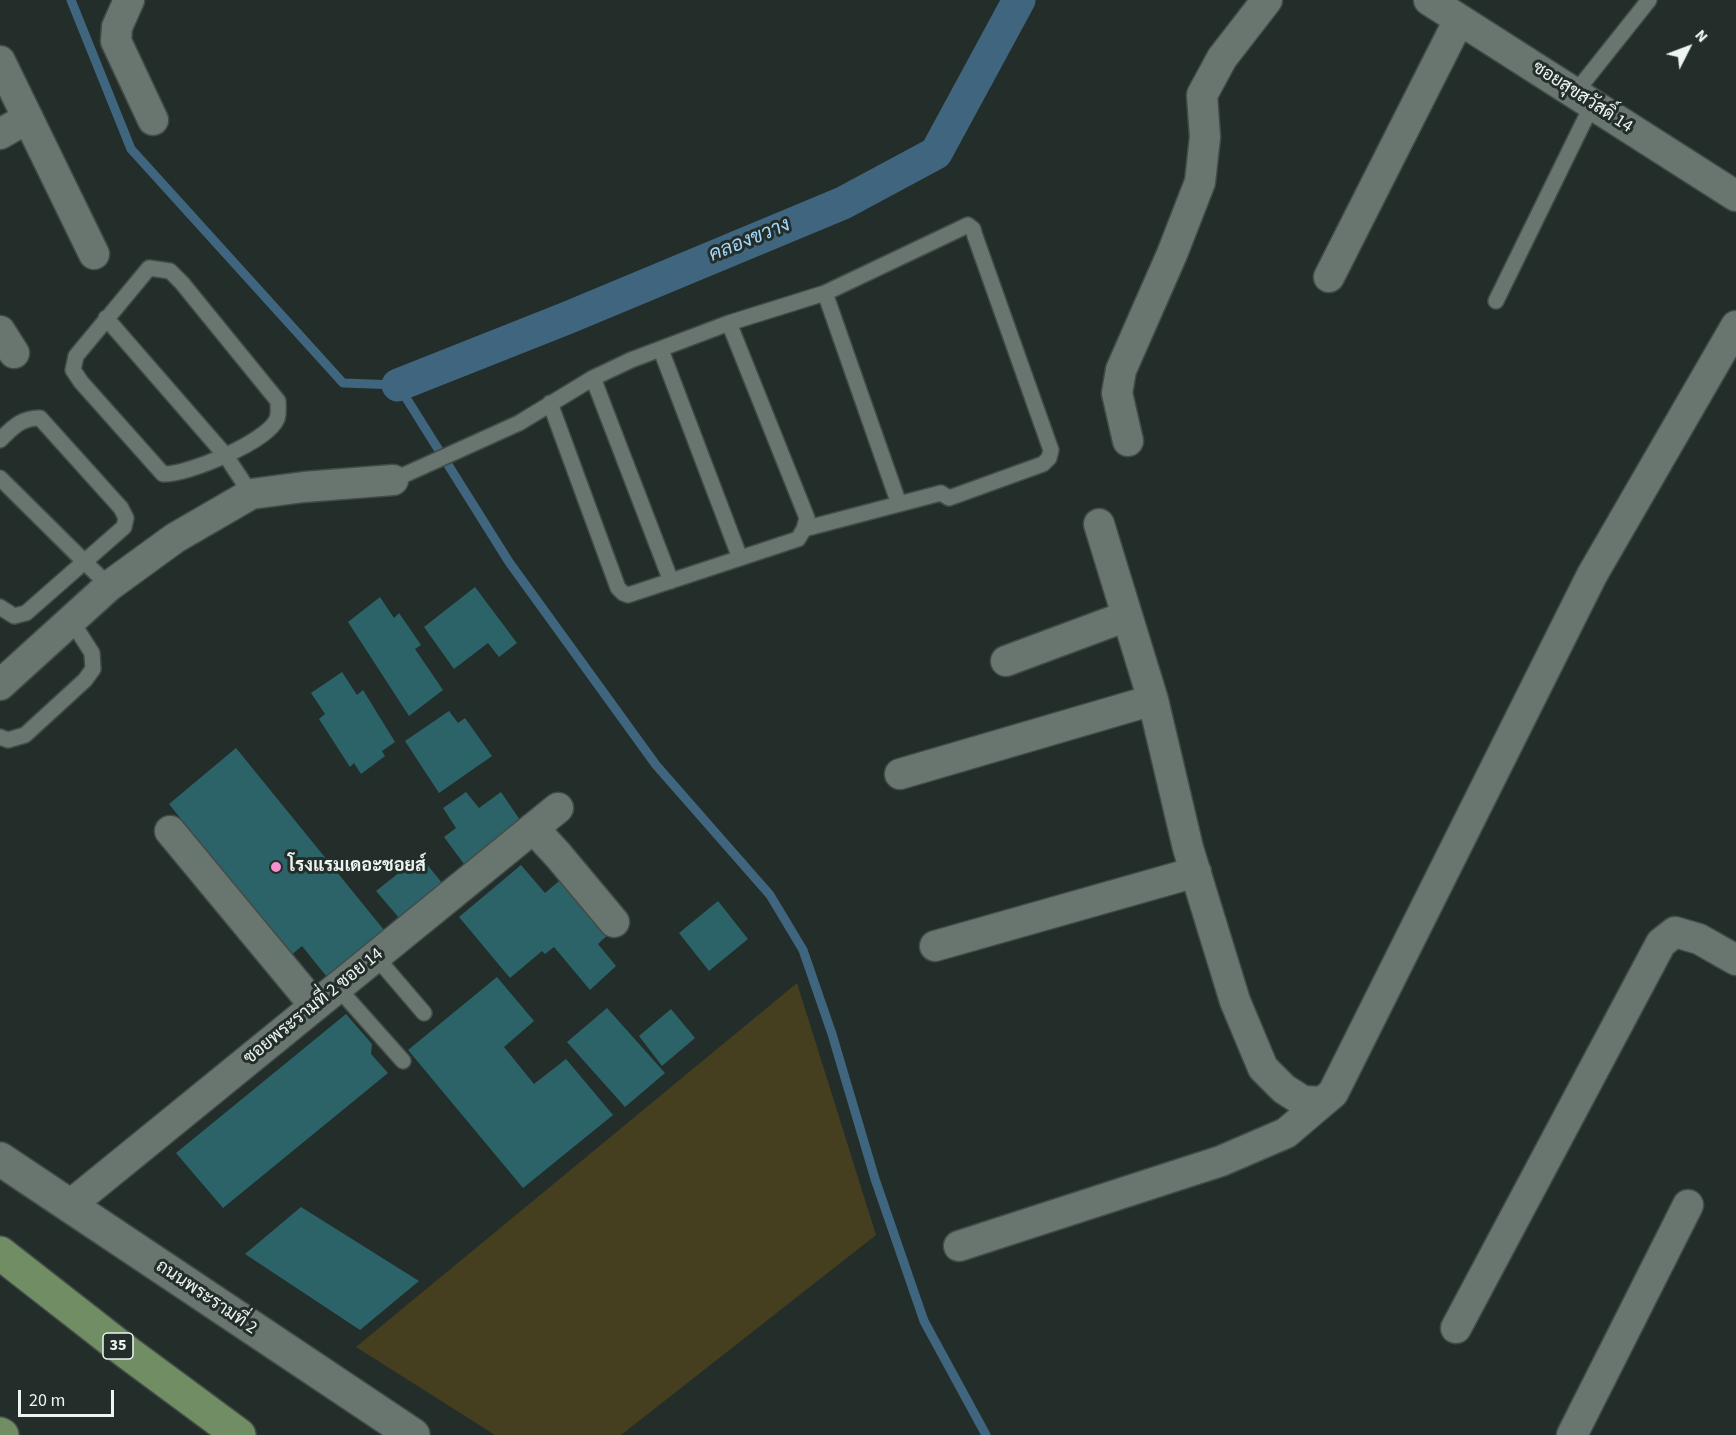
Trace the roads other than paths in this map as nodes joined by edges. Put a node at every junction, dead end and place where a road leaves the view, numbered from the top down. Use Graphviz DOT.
graph roads {
  1 [pos="129,0"];
  2 [pos="1267,0"];
  3 [pos="1429,0"];
  4 [pos="1649,0"];
  5 [pos="1460,20"];
  6 [pos="0,61"];
  7 [pos="1584,99"];
  8 [pos="28,118"];
  9 [pos="153,120"];
  10 [pos="0,134"];
  11 [pos="1736,196"];
  12 [pos="94,254"];
  13 [pos="1329,277"];
  14 [pos="825,292"];
  15 [pos="1496,301"];
  16 [pos="106,318"];
  17 [pos="729,323"];
  18 [pos="1736,326"];
  19 [pos="661,350"];
  20 [pos="593,378"];
  21 [pos="550,403"];
  22 [pos="0,440"];
  23 [pos="1128,441"];
  24 [pos="226,456"];
  25 [pos="0,478"];
  26 [pos="393,480"];
  27 [pos="251,494"];
  28 [pos="898,504"];
  29 [pos="1099,524"];
  30 [pos="804,529"];
  31 [pos="740,558"];
  32 [pos="84,562"];
  33 [pos="670,581"];
  34 [pos="109,586"];
  35 [pos="0,607"];
  36 [pos="1127,616"];
  37 [pos="71,620"];
  38 [pos="1006,661"];
  39 [pos="0,685"];
  40 [pos="1153,700"];
  41 [pos="0,737"];
  42 [pos="900,774"];
  43 [pos="558,808"];
  44 [pos="533,828"];
  45 [pos="170,831"];
  46 [pos="1196,872"];
  47 [pos="614,922"];
  48 [pos="935,946"];
  49 [pos="376,957"];
  50 [pos="1736,960"];
  51 [pos="327,997"];
  52 [pos="424,1013"];
  53 [pos="403,1061"];
  54 [pos="1321,1102"];
  55 [pos="0,1159"];
  56 [pos="1688,1205"];
  57 [pos="69,1206"];
  58 [pos="959,1246"];
  59 [pos="0,1253"];
  60 [pos="1455,1328"];
  61 [pos="239,1435"];
  62 [pos="413,1435"];
  63 [pos="1572,1435"];
  1 -- 9 [label="street"];
  2 -- 23 [label="street"];
  3 -- 5 [label="street, ซอยสุขสวัสดิ์ 14"];
  4 -- 7 [label="lane"];
  5 -- 7 [label="street, ซอยสุขสวัสดิ์ 14"];
  5 -- 13 [label="street"];
  6 -- 8 [label="street"];
  7 -- 11 [label="street, ซอยสุขสวัสดิ์ 14"];
  7 -- 15 [label="lane"];
  8 -- 10 [label="street"];
  8 -- 12 [label="street"];
  14 -- 17 [label="lane"];
  14 -- 28 [label="lane"];
  14 -- 28 [label="lane"];
  16 -- 24 [label="lane"];
  16 -- 24 [label="lane"];
  16 -- 24 [label="lane"];
  17 -- 19 [label="lane"];
  17 -- 30 [label="lane"];
  18 -- 54 [label="street"];
  19 -- 20 [label="lane"];
  19 -- 31 [label="lane"];
  20 -- 21 [label="lane"];
  20 -- 33 [label="lane"];
  21 -- 26 [label="lane"];
  21 -- 33 [label="lane"];
  22 -- 32 [label="lane"];
  24 -- 27 [label="lane"];
  25 -- 32 [label="lane"];
  26 -- 27 [label="street"];
  27 -- 34 [label="street"];
  28 -- 30 [label="lane"];
  29 -- 36 [label="street"];
  30 -- 31 [label="lane"];
  31 -- 33 [label="lane"];
  32 -- 34 [label="lane"];
  32 -- 35 [label="lane"];
  34 -- 37 [label="street"];
  36 -- 38 [label="street"];
  36 -- 40 [label="street"];
  37 -- 39 [label="street"];
  37 -- 41 [label="lane"];
  40 -- 42 [label="street"];
  40 -- 46 [label="street"];
  43 -- 44 [label="street, ซอยพระรามที่ 2 ซอย 14"];
  44 -- 47 [label="street"];
  44 -- 49 [label="street, ซอยพระรามที่ 2 ซอย 14"];
  45 -- 51 [label="street"];
  46 -- 48 [label="street"];
  46 -- 54 [label="street"];
  49 -- 51 [label="street, ซอยพระรามที่ 2 ซอย 14"];
  49 -- 52 [label="lane"];
  50 -- 60 [label="street"];
  51 -- 53 [label="lane"];
  51 -- 57 [label="street, ซอยพระรามที่ 2 ซอย 14"];
  54 -- 58 [label="street"];
  55 -- 57 [label="main road, ถนนพระรามที่ 2"];
  56 -- 63 [label="street"];
  57 -- 62 [label="main road, ถนนพระรามที่ 2"];
  59 -- 61 [label="main road, 35"];
}
